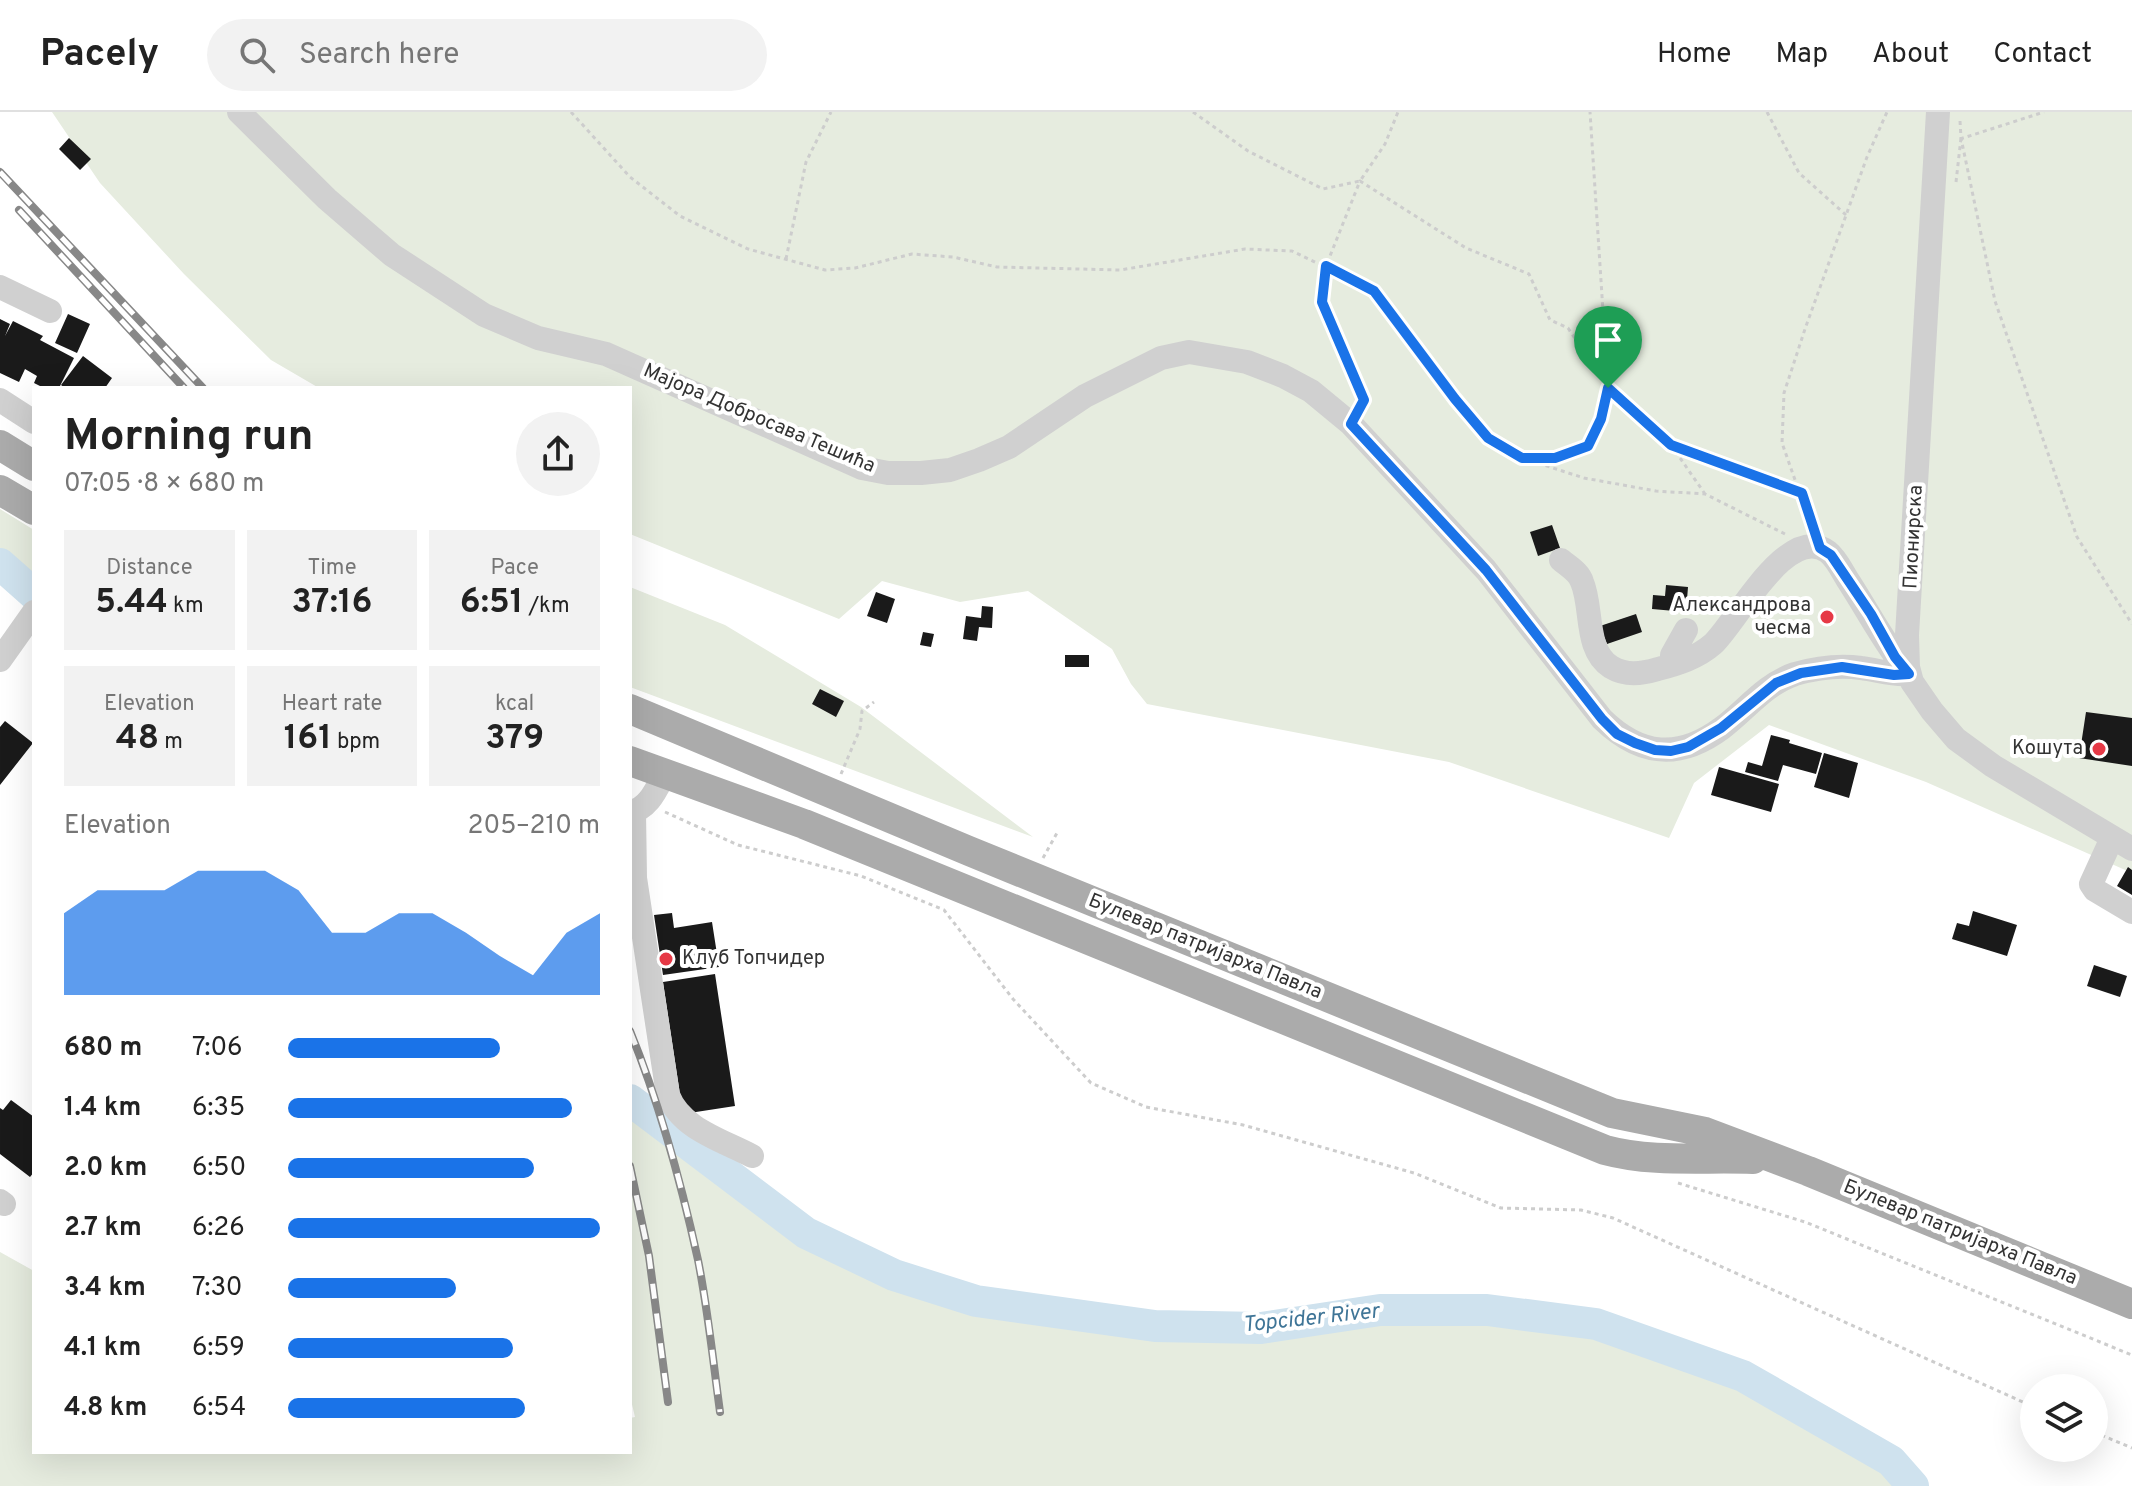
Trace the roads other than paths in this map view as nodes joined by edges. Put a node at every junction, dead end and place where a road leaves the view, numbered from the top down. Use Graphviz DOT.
graph roads {
  1 [pos="239,112"];
  2 [pos="1938,112"];
  3 [pos="0,287"];
  4 [pos="50,311"];
  5 [pos="0,400"];
  6 [pos="32,421"];
  7 [pos="0,445"];
  8 [pos="32,465"];
  9 [pos="0,490"];
  10 [pos="32,509"];
  11 [pos="1561,560"];
  12 [pos="32,616"];
  13 [pos="1686,630"];
  14 [pos="0,660"];
  15 [pos="1672,665"];
  16 [pos="1909,674"];
  17 [pos="632,710"];
  18 [pos="632,762"];
  19 [pos="664,775"];
  20 [pos="637,809"];
  21 [pos="2122,843"];
  22 [pos="2132,912"];
  23 [pos="752,1156"];
  24 [pos="1787,1163"];
  25 [pos="2132,1304"];
  1 -- 16 [label="street, Мајора Добросава Тешића"];
  2 -- 16 [label="street, Пионирска"];
  3 -- 4 [label="street"];
  5 -- 6 [label="street"];
  7 -- 8 [label="main road"];
  9 -- 10 [label="main road"];
  11 -- 15 [label="street"];
  12 -- 14 [label="street"];
  13 -- 15 [label="street"];
  15 -- 16 [label="street"];
  16 -- 21 [label="street, Пионирска"];
  17 -- 24 [label="main road, Булевар патријарха Павла"];
  18 -- 19 [label="main road, Булевар патријарха Павла"];
  19 -- 20 [label="street"];
  19 -- 24 [label="main road, Булевар патријарха Павла"];
  20 -- 23 [label="street"];
  21 -- 22 [label="street"];
  24 -- 25 [label="main road, Булевар патријарха Павла"];
}
